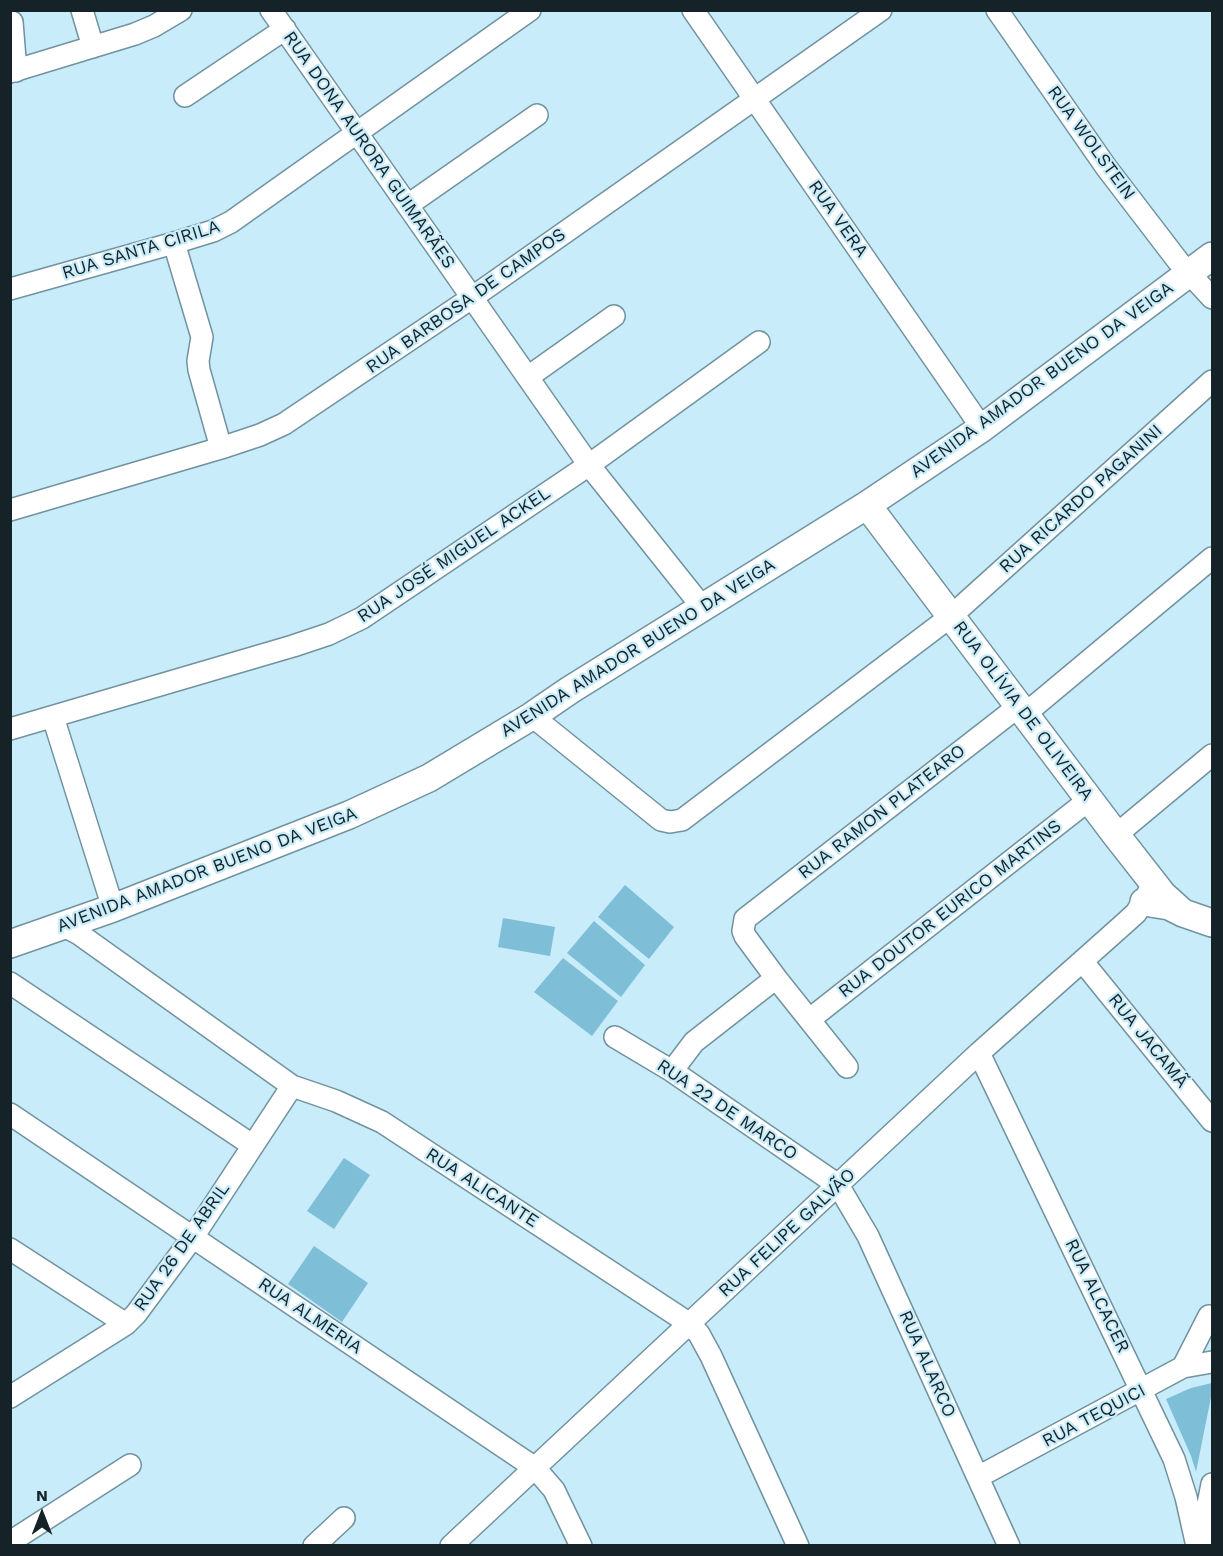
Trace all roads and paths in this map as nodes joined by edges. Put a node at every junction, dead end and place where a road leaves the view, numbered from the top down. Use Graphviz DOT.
graph roads {
  1 [pos="82,10"];
  2 [pos="181,10"];
  3 [pos="272,10"];
  4 [pos="530,10"];
  5 [pos="693,10"];
  6 [pos="880,10"];
  7 [pos="997,10"];
  8 [pos="12,22"];
  9 [pos="285,30"];
  10 [pos="93,47"];
  11 [pos="13,71"];
  12 [pos="185,96"];
  13 [pos="754,99"];
  14 [pos="537,115"];
  15 [pos="356,133"];
  16 [pos="408,206"];
  17 [pos="174,243"];
  18 [pos="1212,256"];
  19 [pos="1189,272"];
  20 [pos="10,289"];
  21 [pos="473,297"];
  22 [pos="1212,298"];
  23 [pos="614,316"];
  24 [pos="759,342"];
  25 [pos="528,377"];
  26 [pos="1212,381"];
  27 [pos="982,428"];
  28 [pos="221,448"];
  29 [pos="589,465"];
  30 [pos="867,505"];
  31 [pos="10,510"];
  32 [pos="1212,558"];
  33 [pos="703,608"];
  34 [pos="950,617"];
  35 [pos="1022,710"];
  36 [pos="532,716"];
  37 [pos="53,717"];
  38 [pos="10,729"];
  39 [pos="1212,755"];
  40 [pos="1090,799"];
  41 [pos="1116,835"];
  42 [pos="1148,892"];
  43 [pos="113,908"];
  44 [pos="1183,913"];
  45 [pos="1125,923"];
  46 [pos="1212,923"];
  47 [pos="64,926"];
  48 [pos="10,944"];
  49 [pos="1083,962"];
  50 [pos="776,978"];
  51 [pos="10,983"];
  52 [pos="810,1019"];
  53 [pos="615,1037"];
  54 [pos="979,1053"];
  55 [pos="846,1067"];
  56 [pos="672,1071"];
  57 [pos="292,1086"];
  58 [pos="10,1114"];
  59 [pos="1212,1121"];
  60 [pos="252,1145"];
  61 [pos="838,1185"];
  62 [pos="193,1237"];
  63 [pos="10,1249"];
  64 [pos="1209,1316"];
  65 [pos="690,1323"];
  66 [pos="126,1324"];
  67 [pos="1212,1362"];
  68 [pos="1183,1368"];
  69 [pos="1142,1390"];
  70 [pos="10,1397"];
  71 [pos="130,1465"];
  72 [pos="535,1468"];
  73 [pos="978,1477"];
  74 [pos="1212,1484"];
  75 [pos="344,1518"];
  76 [pos="10,1542"];
  77 [pos="314,1545"];
  78 [pos="451,1545"];
  79 [pos="580,1545"];
  80 [pos="798,1545"];
  81 [pos="1009,1545"];
  82 [pos="1198,1545"];
  1 -- 10 [label="street"];
  2 -- 10 [label="street"];
  3 -- 9 [label="street, RUA DONA AURORA GUIMARÃES"];
  4 -- 15 [label="street, RUA SANTA CIRILA"];
  5 -- 13 [label="street, RUA VERA"];
  6 -- 13 [label="street, RUA BARBOSA DE CAMPOS"];
  7 -- 19 [label="street, RUA WOLSTEIN"];
  8 -- 11 [label="street"];
  9 -- 12 [label="street"];
  9 -- 15 [label="street, RUA DONA AURORA GUIMARÃES"];
  10 -- 11 [label="street"];
  13 -- 21 [label="street, RUA BARBOSA DE CAMPOS"];
  13 -- 27 [label="street, RUA VERA"];
  14 -- 16 [label="street"];
  15 -- 16 [label="street, RUA DONA AURORA GUIMARÃES"];
  15 -- 17 [label="street, RUA SANTA CIRILA"];
  16 -- 21 [label="street, RUA DONA AURORA GUIMARÃES"];
  17 -- 20 [label="street, RUA SANTA CIRILA"];
  17 -- 28 [label="street"];
  18 -- 19 [label="main road, AVENIDA AMADOR BUENO DA VEIGA"];
  19 -- 22 [label="street"];
  19 -- 27 [label="main road, AVENIDA AMADOR BUENO DA VEIGA"];
  21 -- 25 [label="street, RUA DONA AURORA GUIMARÃES"];
  21 -- 28 [label="street, RUA BARBOSA DE CAMPOS"];
  23 -- 25 [label="street"];
  24 -- 29 [label="street, RUA JOSÉ MIGUEL ACKEL"];
  25 -- 29 [label="street, RUA DONA AURORA GUIMARÃES"];
  26 -- 34 [label="street, RUA RICARDO PAGANINI"];
  27 -- 30 [label="main road, AVENIDA AMADOR BUENO DA VEIGA"];
  28 -- 31 [label="street, RUA BARBOSA DE CAMPOS"];
  29 -- 33 [label="street, RUA DONA AURORA GUIMARÃES"];
  29 -- 37 [label="street, RUA JOSÉ MIGUEL ACKEL"];
  30 -- 33 [label="main road, AVENIDA AMADOR BUENO DA VEIGA"];
  30 -- 34 [label="main road, RUA OLÍVIA DE OLIVEIRA"];
  32 -- 35 [label="street, RUA RAMON PLATEARO"];
  33 -- 36 [label="main road, AVENIDA AMADOR BUENO DA VEIGA"];
  34 -- 35 [label="main road, RUA OLÍVIA DE OLIVEIRA"];
  34 -- 36 [label="street, RUA RICARDO PAGANINI"];
  35 -- 40 [label="main road, RUA OLÍVIA DE OLIVEIRA"];
  35 -- 50 [label="street, RUA RAMON PLATEARO"];
  36 -- 43 [label="main road, AVENIDA AMADOR BUENO DA VEIGA"];
  37 -- 38 [label="street, RUA JOSÉ MIGUEL ACKEL"];
  37 -- 43 [label="street"];
  39 -- 41 [label="street"];
  40 -- 41 [label="main road, RUA OLÍVIA DE OLIVEIRA"];
  40 -- 52 [label="street, RUA DOUTOR EURICO MARTINS"];
  41 -- 42 [label="main road, RUA OLÍVIA DE OLIVEIRA"];
  42 -- 44 [label="main road, RUA OLÍVIA DE OLIVEIRA"];
  42 -- 45 [label="street, RUA FELIPE GALVÃO"];
  43 -- 47 [label="main road, AVENIDA AMADOR BUENO DA VEIGA"];
  44 -- 45 [label="street"];
  44 -- 46 [label="main road"];
  45 -- 49 [label="street, RUA FELIPE GALVÃO"];
  47 -- 48 [label="main road, AVENIDA AMADOR BUENO DA VEIGA"];
  47 -- 57 [label="street, RUA ALICANTE"];
  49 -- 54 [label="street, RUA FELIPE GALVÃO"];
  49 -- 59 [label="street, RUA JACAMÃ"];
  50 -- 52 [label="street"];
  50 -- 56 [label="street"];
  51 -- 60 [label="street"];
  52 -- 55 [label="street"];
  53 -- 56 [label="street, RUA 22 DE MARCO"];
  54 -- 61 [label="street, RUA FELIPE GALVÃO"];
  54 -- 69 [label="street, RUA ALCACER"];
  56 -- 61 [label="street, RUA 22 DE MARCO"];
  57 -- 60 [label="street, RUA 26 DE ABRIL"];
  57 -- 65 [label="street, RUA ALICANTE"];
  58 -- 62 [label="street, RUA ALMERIA"];
  60 -- 62 [label="street, RUA 26 DE ABRIL"];
  61 -- 65 [label="street, RUA FELIPE GALVÃO"];
  61 -- 73 [label="street, RUA ALARCO"];
  62 -- 66 [label="street, RUA 26 DE ABRIL"];
  62 -- 72 [label="street, RUA ALMERIA"];
  63 -- 66 [label="street"];
  64 -- 68 [label="street"];
  65 -- 72 [label="street, RUA FELIPE GALVÃO"];
  65 -- 80 [label="street, RUA ALICANTE"];
  66 -- 70 [label="street, RUA 26 DE ABRIL"];
  67 -- 68 [label="street, RUA TEQUICI"];
  68 -- 69 [label="street, RUA TEQUICI"];
  69 -- 73 [label="street, RUA TEQUICI"];
  69 -- 82 [label="street, RUA ALCACER"];
  71 -- 76 [label="street"];
  72 -- 78 [label="street, RUA FELIPE GALVÃO"];
  72 -- 79 [label="street, RUA ALMERIA"];
  73 -- 81 [label="street, RUA ALARCO"];
  74 -- 82 [label="street"];
  75 -- 77 [label="street"];
}
